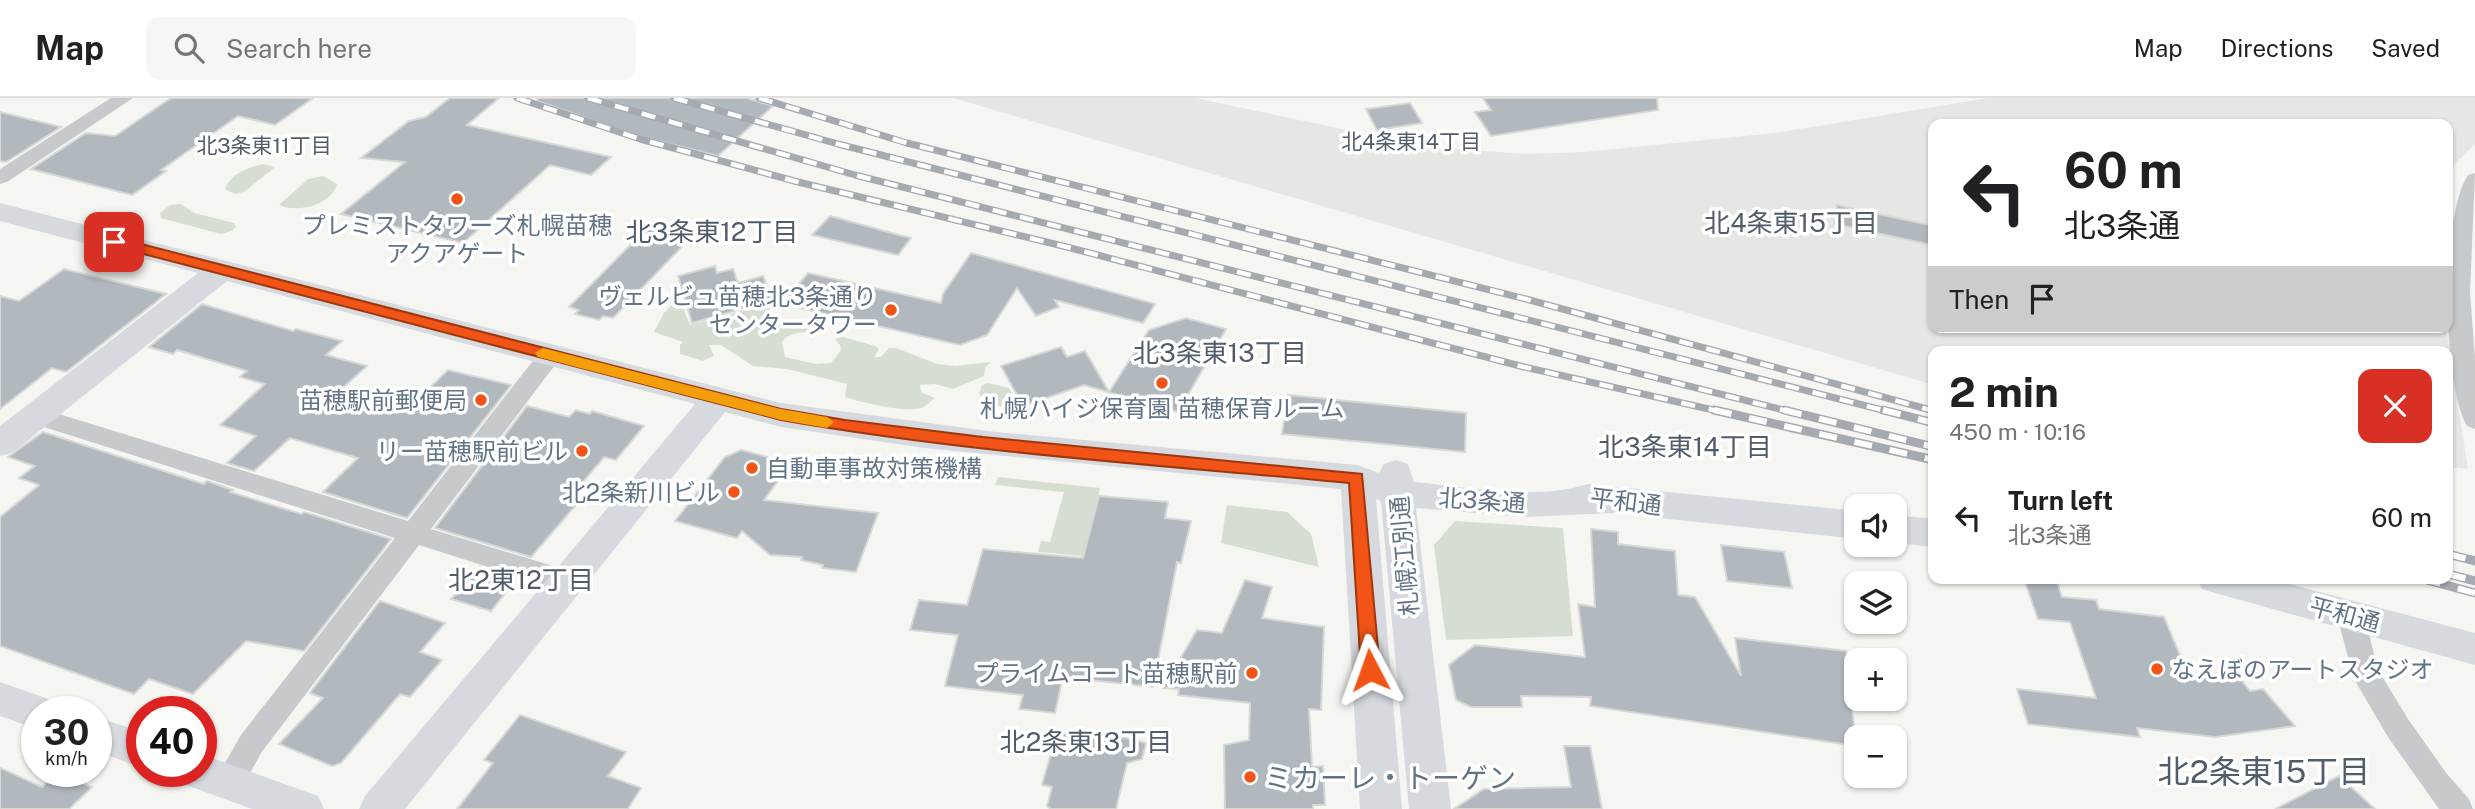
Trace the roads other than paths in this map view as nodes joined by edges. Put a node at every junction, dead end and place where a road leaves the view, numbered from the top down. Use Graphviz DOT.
graph roads {
  1 [pos="124,98"];
  2 [pos="0,178"];
  3 [pos="2475,179"];
  4 [pos="0,212"];
  5 [pos="222,270"];
  6 [pos="550,355"];
  7 [pos="719,397"];
  8 [pos="36,416"];
  9 [pos="2475,420"];
  10 [pos="0,444"];
  11 [pos="1357,478"];
  12 [pos="1397,482"];
  13 [pos="1609,501"];
  14 [pos="1844,525"];
  15 [pos="1907,530"];
  16 [pos="1928,532"];
  17 [pos="415,534"];
  18 [pos="568,581"];
  19 [pos="2233,584"];
  20 [pos="2350,616"];
  21 [pos="2475,649"];
  22 [pos="0,699"];
  23 [pos="21,706"];
  24 [pos="217,775"];
  25 [pos="217,778"];
  26 [pos="303,809"];
  27 [pos="380,809"];
  28 [pos="1381,809"];
  29 [pos="1430,809"];
  30 [pos="2458,809"];
  1 -- 2 [label="street"];
  3 -- 9 [label="street"];
  4 -- 5 [label="street, 北3条通"];
  5 -- 6 [label="street, 北3条通"];
  5 -- 8 [label="street"];
  6 -- 7 [label="street, 北3条通"];
  6 -- 17 [label="street"];
  7 -- 11 [label="street, 北3条通"];
  7 -- 18 [label="street"];
  8 -- 10 [label="street"];
  8 -- 17 [label="street"];
  11 -- 12 [label="street, 北3条通"];
  11 -- 28 [label="street, 札幌江別通"];
  12 -- 13 [label="street, 北3条通"];
  12 -- 29 [label="street, 札幌江別通"];
  13 -- 14 [label="street, 平和通"];
  15 -- 16 [label="street"];
  17 -- 18 [label="street"];
  17 -- 24 [label="street"];
  18 -- 27 [label="street"];
  19 -- 20 [label="street, 平和通"];
  20 -- 21 [label="street, 平和通"];
  20 -- 30 [label="street"];
  22 -- 23 [label="street"];
  25 -- 26 [label="street"];
}
